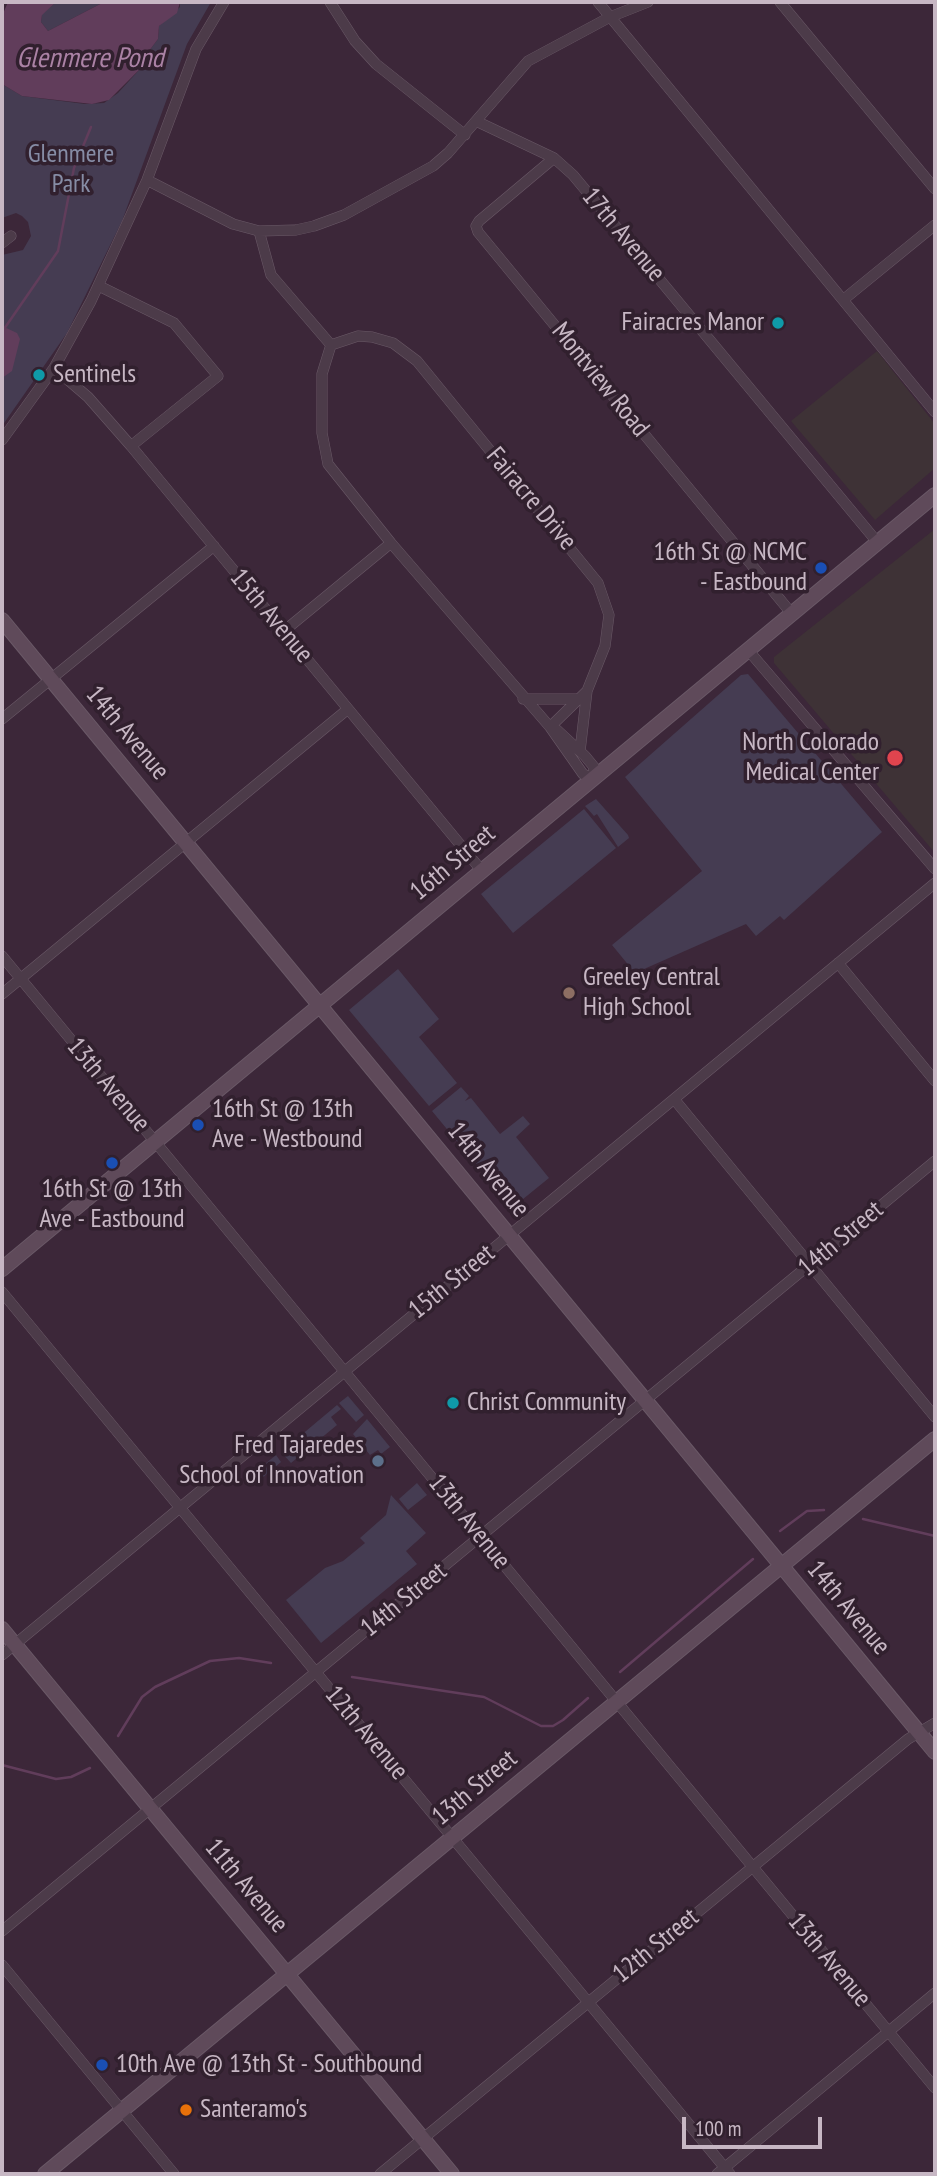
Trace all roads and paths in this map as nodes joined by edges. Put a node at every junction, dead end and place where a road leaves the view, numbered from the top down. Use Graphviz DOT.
graph roads {
  1 [pos="224,2"];
  2 [pos="330,2"];
  3 [pos="598,2"];
  4 [pos="648,2"];
  5 [pos="780,2"];
  6 [pos="610,17"];
  7 [pos="476,121"];
  8 [pos="465,135"];
  9 [pos="554,158"];
  10 [pos="147,180"];
  11 [pos="935,188"];
  12 [pos="935,225"];
  13 [pos="259,231"];
  14 [pos="11,236"];
  15 [pos="2,243"];
  16 [pos="99,286"];
  17 [pos="843,300"];
  18 [pos="331,345"];
  19 [pos="54,368"];
  20 [pos="935,412"];
  21 [pos="2,440"];
  22 [pos="131,446"];
  23 [pos="935,495"];
  24 [pos="878,542"];
  25 [pos="391,543"];
  26 [pos="214,546"];
  27 [pos="792,614"];
  28 [pos="2,620"];
  29 [pos="284,631"];
  30 [pos="748,650"];
  31 [pos="51,679"];
  32 [pos="587,691"];
  33 [pos="523,699"];
  34 [pos="579,699"];
  35 [pos="348,709"];
  36 [pos="2,719"];
  37 [pos="550,727"];
  38 [pos="580,751"];
  39 [pos="593,779"];
  40 [pos="185,842"];
  41 [pos="935,869"];
  42 [pos="482,871"];
  43 [pos="935,883"];
  44 [pos="2,957"];
  45 [pos="838,964"];
  46 [pos="20,979"];
  47 [pos="2,995"];
  48 [pos="320,1005"];
  49 [pos="935,1081"];
  50 [pos="674,1100"];
  51 [pos="156,1142"];
  52 [pos="935,1161"];
  53 [pos="509,1235"];
  54 [pos="811,1264"];
  55 [pos="2,1269"];
  56 [pos="2,1292"];
  57 [pos="344,1371"];
  58 [pos="646,1401"];
  59 [pos="935,1416"];
  60 [pos="935,1439"];
  61 [pos="180,1507"];
  62 [pos="481,1537"];
  63 [pos="782,1566"];
  64 [pos="2,1629"];
  65 [pos="15,1644"];
  66 [pos="2,1654"];
  67 [pos="316,1672"];
  68 [pos="617,1702"];
  69 [pos="935,1723"];
  70 [pos="919,1732"];
  71 [pos="935,1752"];
  72 [pos="150,1809"];
  73 [pos="452,1838"];
  74 [pos="753,1867"];
  75 [pos="2,1931"];
  76 [pos="2,1965"];
  77 [pos="288,1974"];
  78 [pos="935,1993"];
  79 [pos="588,2003"];
  80 [pos="889,2032"];
  81 [pos="935,2088"];
  82 [pos="122,2111"];
  83 [pos="423,2138"];
  84 [pos="724,2172"];
  85 [pos="45,2174"];
  86 [pos="174,2174"];
  87 [pos="380,2174"];
  88 [pos="452,2174"];
  1 -- 10 [label="street"];
  2 -- 8 [label="street"];
  3 -- 6 [label="street"];
  4 -- 6 [label="street"];
  5 -- 11 [label="street"];
  6 -- 7 [label="street"];
  6 -- 17 [label="street"];
  7 -- 8 [label="street"];
  7 -- 9 [label="street, 17th Avenue"];
  8 -- 13 [label="street"];
  9 -- 24 [label="street, 17th Avenue"];
  9 -- 27 [label="street, Montview Road"];
  10 -- 13 [label="street"];
  10 -- 16 [label="street"];
  12 -- 17 [label="street"];
  13 -- 18 [label="street"];
  14 -- 15 [label="street"];
  16 -- 19 [label="street"];
  16 -- 22 [label="street"];
  17 -- 20 [label="street"];
  18 -- 25 [label="street"];
  18 -- 32 [label="street, Fairacre Drive"];
  19 -- 21 [label="street"];
  19 -- 22 [label="street, 15th Avenue"];
  22 -- 26 [label="street, 15th Avenue"];
  23 -- 24 [label="street, 16th Street"];
  24 -- 27 [label="street, 16th Street"];
  25 -- 29 [label="street"];
  25 -- 33 [label="street"];
  26 -- 29 [label="street, 15th Avenue"];
  26 -- 31 [label="street"];
  27 -- 30 [label="street, 16th Street"];
  28 -- 31 [label="street, 14th Avenue"];
  29 -- 35 [label="street, 15th Avenue"];
  30 -- 39 [label="street, 16th Street"];
  30 -- 41 [label="street"];
  31 -- 36 [label="street"];
  31 -- 40 [label="street, 14th Avenue"];
  32 -- 34 [label="street, Fairacre Drive"];
  32 -- 38 [label="street"];
  33 -- 34 [label="street"];
  33 -- 37 [label="street"];
  34 -- 37 [label="street, Fairacre Drive"];
  35 -- 40 [label="street"];
  35 -- 42 [label="street, 15th Avenue"];
  37 -- 38 [label="street"];
  37 -- 39 [label="street"];
  38 -- 39 [label="street"];
  39 -- 42 [label="street, 16th Street"];
  40 -- 46 [label="street"];
  40 -- 48 [label="street, 14th Avenue"];
  42 -- 48 [label="street, 16th Street"];
  43 -- 45 [label="street, 15th Street"];
  44 -- 46 [label="street, 13th Avenue"];
  45 -- 49 [label="street"];
  45 -- 50 [label="street, 15th Street"];
  46 -- 47 [label="street"];
  46 -- 51 [label="street, 13th Avenue"];
  48 -- 51 [label="street, 16th Street"];
  48 -- 53 [label="street, 14th Avenue"];
  50 -- 53 [label="street, 15th Street"];
  50 -- 54 [label="street"];
  51 -- 55 [label="street, 16th Street"];
  51 -- 57 [label="street, 13th Avenue"];
  52 -- 54 [label="street, 14th Street"];
  53 -- 57 [label="street, 15th Street"];
  53 -- 58 [label="street, 14th Avenue"];
  54 -- 58 [label="street, 14th Street"];
  54 -- 59 [label="street"];
  56 -- 61 [label="street, 12th Avenue"];
  57 -- 61 [label="street, 15th Street"];
  57 -- 62 [label="street, 13th Avenue"];
  58 -- 62 [label="street, 14th Street"];
  58 -- 63 [label="street, 14th Avenue"];
  60 -- 63 [label="street, 13th Street"];
  61 -- 65 [label="street, 15th Street"];
  61 -- 67 [label="street, 12th Avenue"];
  62 -- 67 [label="street, 14th Street"];
  62 -- 68 [label="street, 13th Avenue"];
  63 -- 68 [label="street, 13th Street"];
  63 -- 70 [label="street, 14th Avenue"];
  64 -- 65 [label="street, 11th Avenue"];
  65 -- 66 [label="street, 15th Street"];
  65 -- 72 [label="street, 11th Avenue"];
  67 -- 72 [label="street, 14th Street"];
  67 -- 73 [label="street, 12th Avenue"];
  68 -- 73 [label="street, 13th Street"];
  68 -- 74 [label="street, 13th Avenue"];
  69 -- 70 [label="street, 12th Street"];
  70 -- 71 [label="street, 14th Avenue"];
  70 -- 74 [label="street, 12th Street"];
  72 -- 75 [label="street, 14th Street"];
  72 -- 77 [label="street, 11th Avenue"];
  73 -- 77 [label="street, 13th Street"];
  73 -- 79 [label="street, 12th Avenue"];
  74 -- 79 [label="street, 12th Street"];
  74 -- 80 [label="street, 13th Avenue"];
  76 -- 82 [label="street"];
  77 -- 82 [label="street, 13th Street"];
  77 -- 83 [label="street, 11th Avenue"];
  78 -- 80 [label="street"];
  79 -- 83 [label="street, 12th Street"];
  79 -- 84 [label="street, 12th Avenue"];
  80 -- 81 [label="street, 13th Avenue"];
  80 -- 84 [label="street"];
  82 -- 85 [label="street, 13th Street"];
  82 -- 86 [label="street"];
  83 -- 87 [label="street, 12th Street"];
  83 -- 88 [label="street, 11th Avenue"];
}
